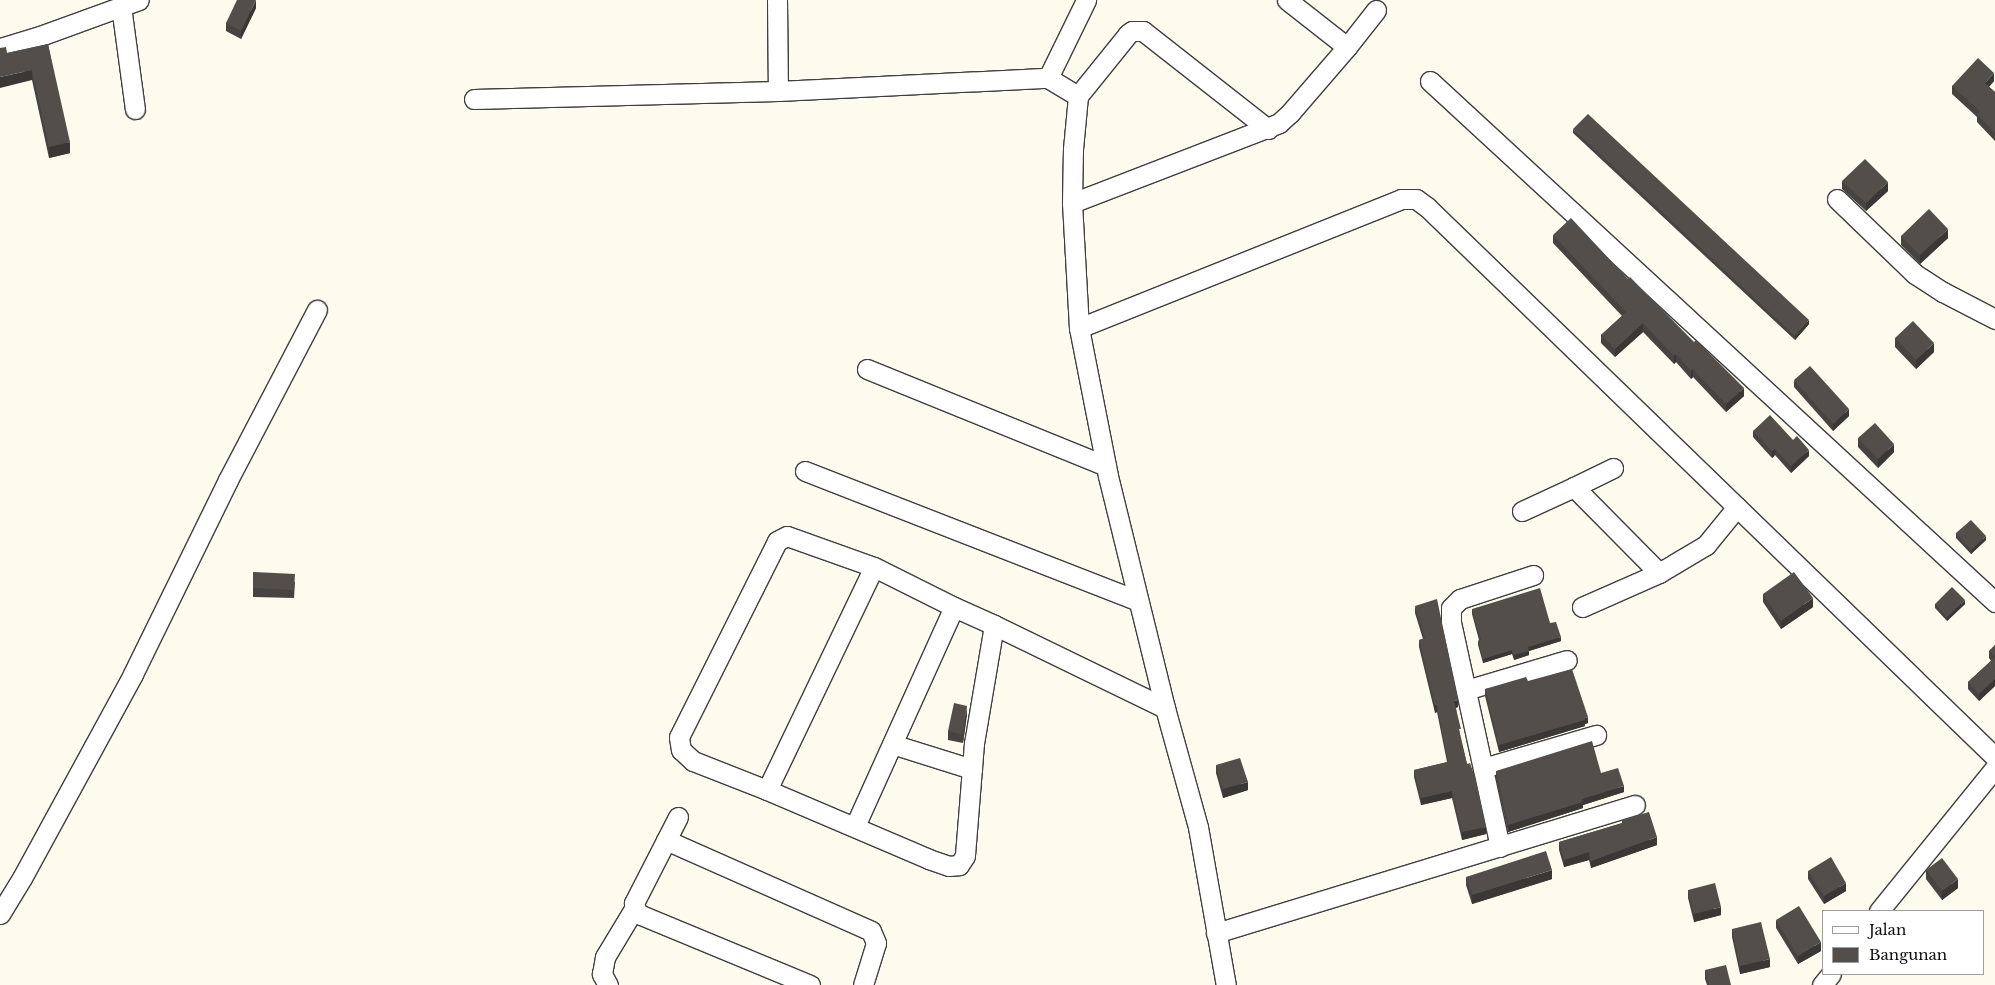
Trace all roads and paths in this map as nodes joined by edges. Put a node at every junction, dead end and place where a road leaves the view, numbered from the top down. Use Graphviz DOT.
graph roads {
  1 [pos="139,0"];
  2 [pos="776,0"];
  3 [pos="1086,0"];
  4 [pos="1287,0"];
  5 [pos="121,6"];
  6 [pos="1376,10"];
  7 [pos="1347,47"];
  8 [pos="0,48"];
  9 [pos="1048,78"];
  10 [pos="1430,81"];
  11 [pos="778,91"];
  12 [pos="1078,96"];
  13 [pos="474,99"];
  14 [pos="136,109"];
  15 [pos="1268,129"];
  16 [pos="1837,199"];
  17 [pos="1072,203"];
  18 [pos="317,310"];
  19 [pos="1995,319"];
  20 [pos="1079,328"];
  21 [pos="867,369"];
  22 [pos="1106,466"];
  23 [pos="1613,468"];
  24 [pos="805,471"];
  25 [pos="1574,488"];
  26 [pos="1737,507"];
  27 [pos="1522,511"];
  28 [pos="874,567"];
  29 [pos="1659,573"];
  30 [pos="1533,574"];
  31 [pos="1138,600"];
  32 [pos="1995,602"];
  33 [pos="954,607"];
  34 [pos="1582,607"];
  35 [pos="994,625"];
  36 [pos="1567,660"];
  37 [pos="1466,690"];
  38 [pos="1165,708"];
  39 [pos="1596,735"];
  40 [pos="892,744"];
  41 [pos="1995,757"];
  42 [pos="1483,768"];
  43 [pos="1995,768"];
  44 [pos="972,769"];
  45 [pos="767,790"];
  46 [pos="1635,805"];
  47 [pos="678,817"];
  48 [pos="855,826"];
  49 [pos="666,840"];
  50 [pos="1500,847"];
  51 [pos="634,907"];
  52 [pos="1880,910"];
  53 [pos="0,914"];
  54 [pos="1216,933"];
  55 [pos="1830,975"];
  56 [pos="608,985"];
  57 [pos="810,985"];
  58 [pos="863,985"];
  59 [pos="1226,985"];
  60 [pos="1822,985"];
  1 -- 5 [label="street"];
  2 -- 11 [label="street"];
  3 -- 9 [label="street"];
  4 -- 7 [label="street"];
  5 -- 8 [label="street"];
  5 -- 14 [label="street"];
  6 -- 7 [label="street"];
  7 -- 15 [label="street"];
  9 -- 11 [label="street"];
  9 -- 12 [label="street"];
  10 -- 32 [label="street"];
  11 -- 13 [label="street"];
  12 -- 15 [label="street"];
  12 -- 17 [label="street"];
  15 -- 17 [label="street"];
  16 -- 19 [label="street"];
  17 -- 20 [label="street"];
  18 -- 53 [label="street"];
  20 -- 22 [label="street"];
  20 -- 26 [label="street"];
  21 -- 22 [label="street"];
  22 -- 31 [label="street"];
  23 -- 25 [label="street"];
  24 -- 31 [label="street"];
  25 -- 27 [label="street"];
  25 -- 29 [label="street"];
  26 -- 29 [label="street"];
  26 -- 41 [label="street"];
  28 -- 33 [label="street"];
  28 -- 45 [label="street"];
  28 -- 45 [label="street"];
  29 -- 34 [label="street"];
  30 -- 37 [label="street"];
  31 -- 38 [label="street"];
  33 -- 35 [label="street"];
  33 -- 40 [label="street"];
  35 -- 38 [label="street"];
  35 -- 44 [label="street"];
  36 -- 37 [label="street"];
  37 -- 42 [label="street"];
  38 -- 54 [label="street"];
  39 -- 42 [label="street"];
  40 -- 44 [label="street"];
  40 -- 48 [label="street"];
  42 -- 50 [label="street"];
  43 -- 52 [label="street"];
  44 -- 48 [label="street"];
  45 -- 48 [label="street"];
  46 -- 50 [label="street"];
  47 -- 49 [label="street"];
  49 -- 51 [label="street"];
  49 -- 58 [label="street"];
  50 -- 54 [label="street"];
  51 -- 56 [label="street"];
  51 -- 57 [label="street"];
  54 -- 59 [label="street"];
  55 -- 60 [label="street"];
}
